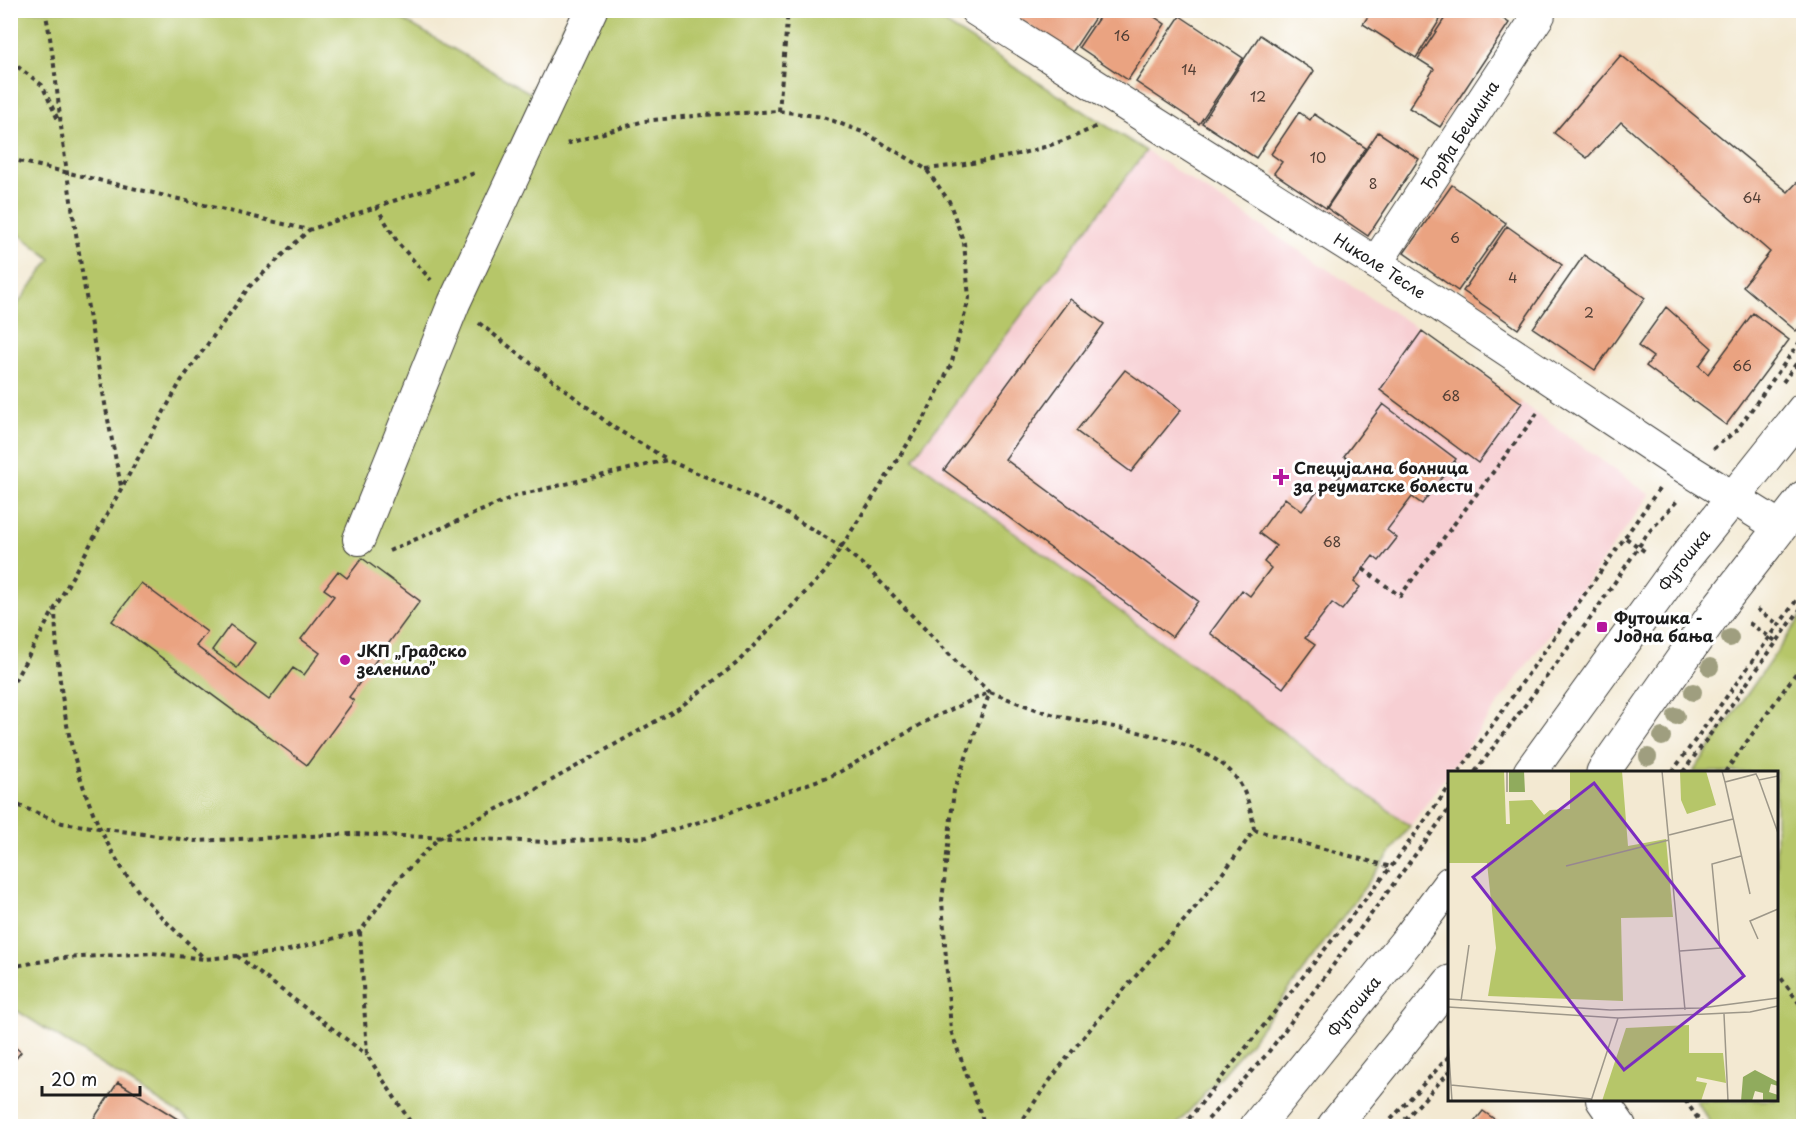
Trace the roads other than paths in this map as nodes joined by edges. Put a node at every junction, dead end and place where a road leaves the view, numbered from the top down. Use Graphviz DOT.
graph roads {
  1 [pos="591,10"];
  2 [pos="976,10"];
  3 [pos="1532,10"];
  4 [pos="1376,263"];
  5 [pos="1803,408"];
  6 [pos="1734,497"];
  7 [pos="1803,497"];
  8 [pos="1780,527"];
  9 [pos="360,540"];
  10 [pos="1531,771"];
  11 [pos="1604,771"];
  12 [pos="1448,884"];
  13 [pos="1448,983"];
  14 [pos="1603,1101"];
  15 [pos="1257,1126"];
  16 [pos="1334,1126"];
  17 [pos="1620,1126"];
  1 -- 9 [label="street"];
  2 -- 4 [label="street, Николе Тесле"];
  3 -- 4 [label="street, Ђорђа Бешлина"];
  4 -- 6 [label="street, Николе Тесле"];
  5 -- 6 [label="main road, Футошка"];
  6 -- 8 [label="street, Николе Тесле"];
  6 -- 10 [label="main road, Футошка"];
  7 -- 8 [label="main road"];
  8 -- 11 [label="main road"];
  12 -- 15 [label="main road, Футошка"];
  13 -- 16 [label="main road"];
  14 -- 17 [label="street"];
}
